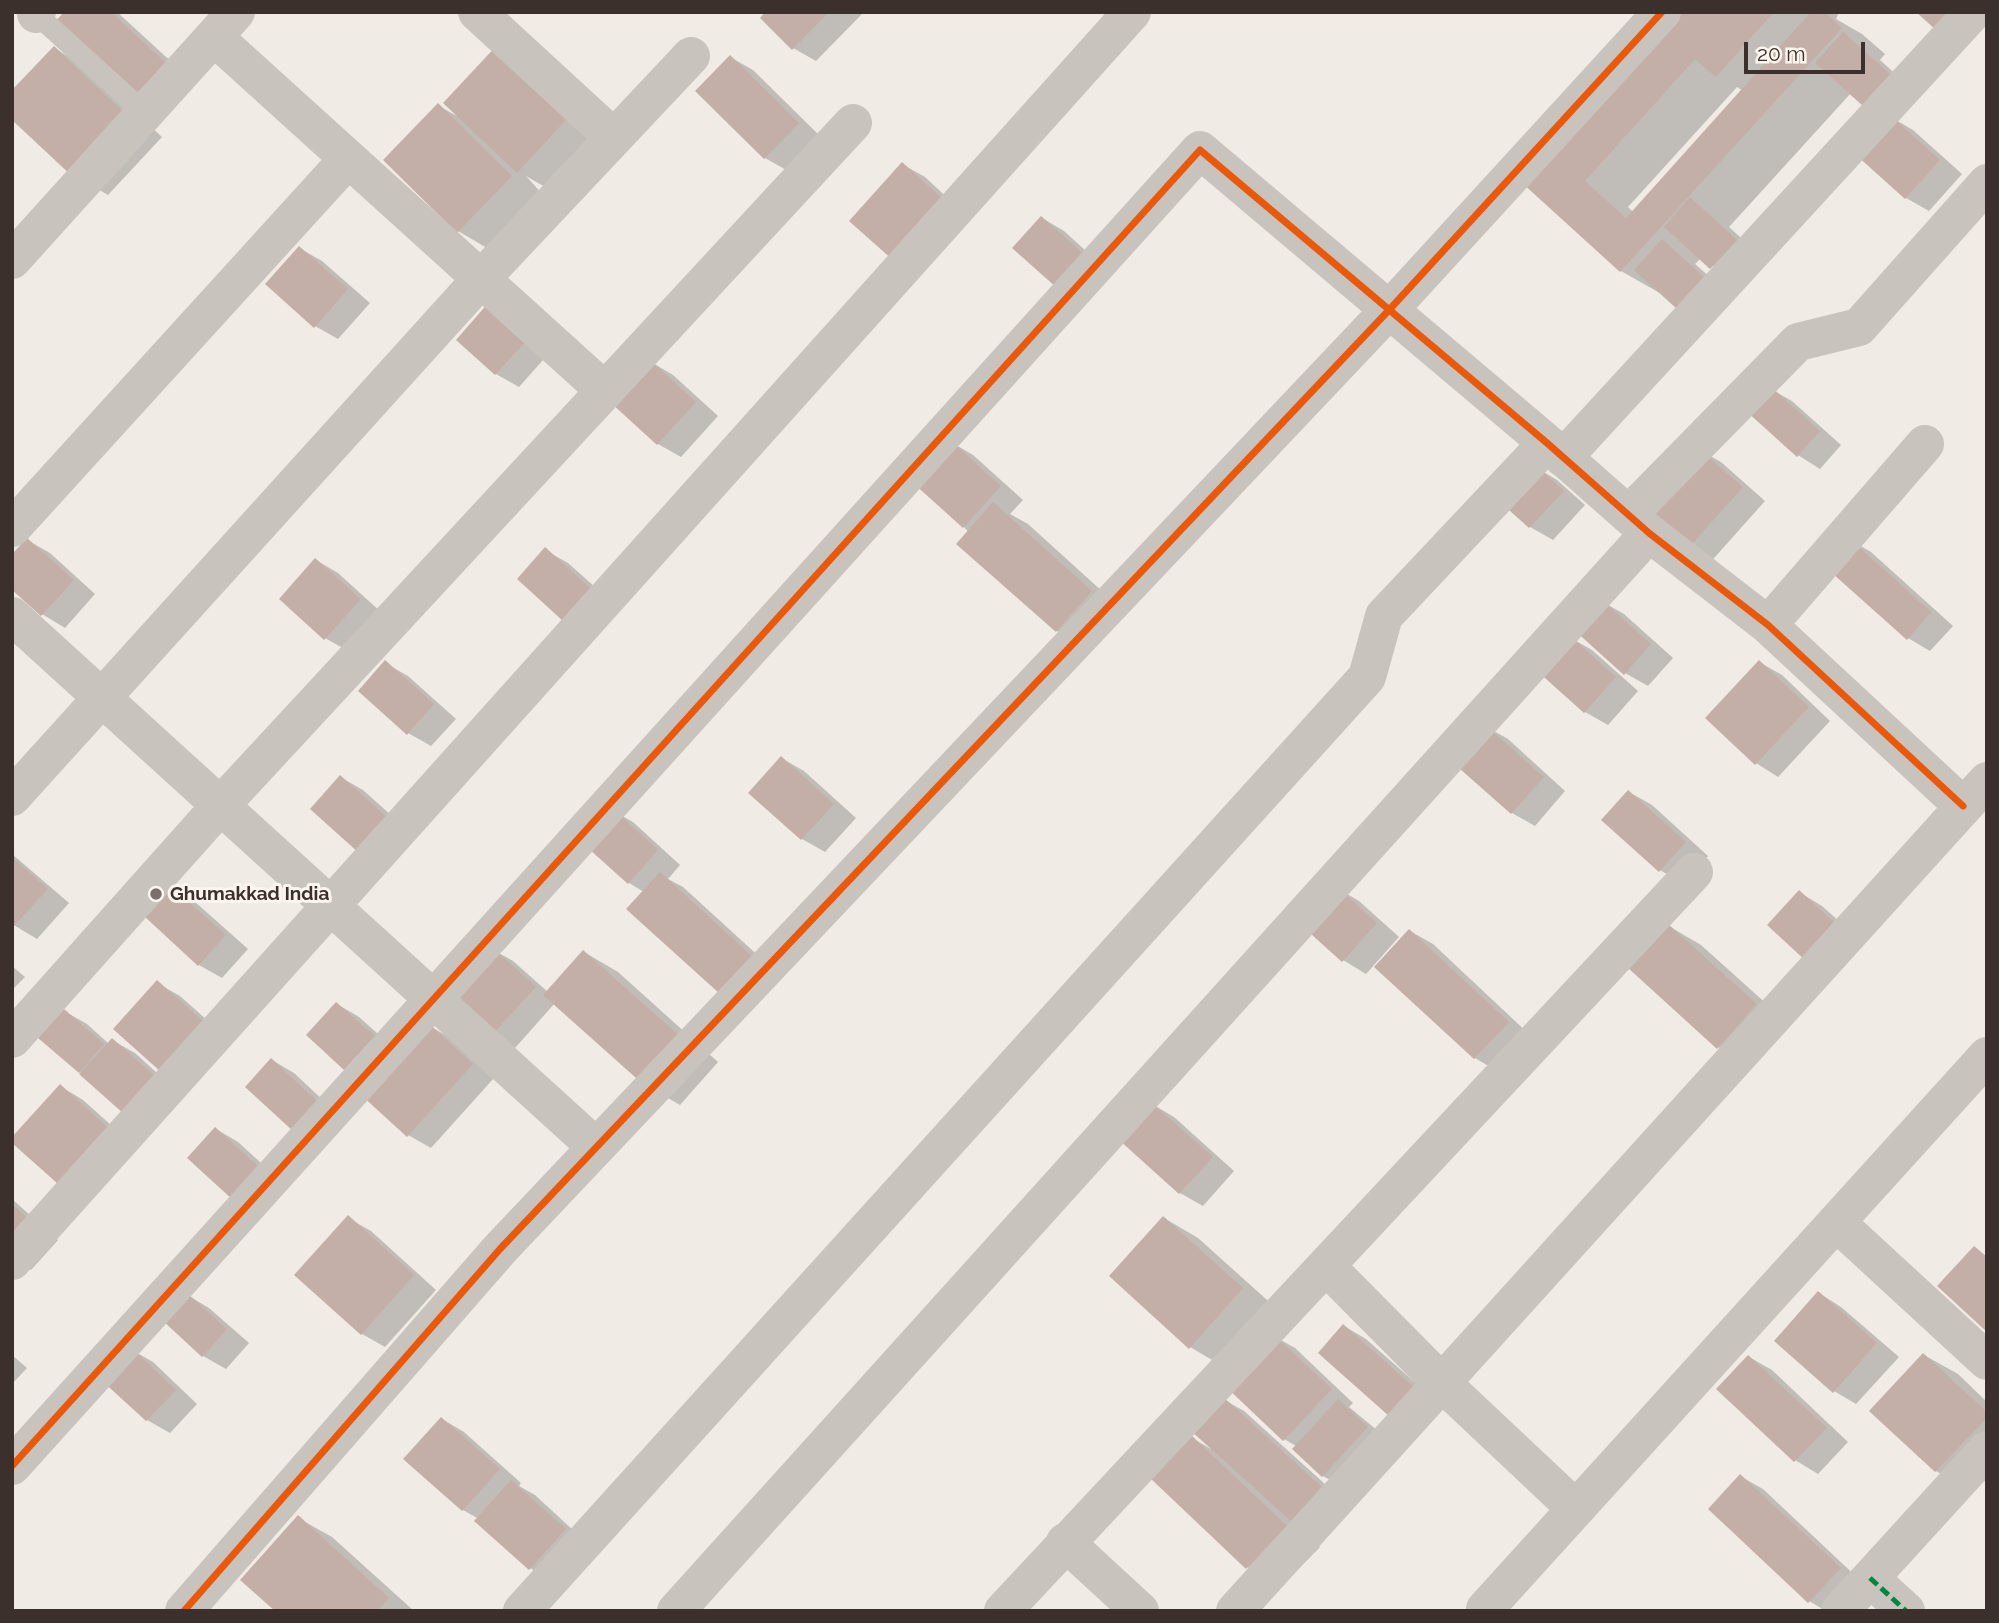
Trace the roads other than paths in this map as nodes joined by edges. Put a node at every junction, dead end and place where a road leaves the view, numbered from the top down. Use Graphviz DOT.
graph roads {
  1 [pos="477,12"];
  2 [pos="1132,12"];
  3 [pos="1973,12"];
  4 [pos="36,13"];
  5 [pos="1661,13"];
  6 [pos="225,25"];
  7 [pos="691,56"];
  8 [pos="145,113"];
  9 [pos="853,123"];
  10 [pos="614,138"];
  11 [pos="348,159"];
  12 [pos="1987,183"];
  13 [pos="12,259"];
  14 [pos="481,279"];
  15 [pos="1390,309"];
  16 [pos="604,390"];
  17 [pos="1925,443"];
  18 [pos="1555,451"];
  19 [pos="1639,524"];
  20 [pos="12,528"];
  21 [pos="12,616"];
  22 [pos="1768,625"];
  23 [pos="101,698"];
  24 [pos="1975,794"];
  25 [pos="12,797"];
  26 [pos="220,806"];
  27 [pos="1694,872"];
  28 [pos="330,904"];
  29 [pos="432,998"];
  30 [pos="12,1039"];
  31 [pos="1987,1056"];
  32 [pos="596,1147"];
  33 [pos="1836,1222"];
  34 [pos="12,1261"];
  35 [pos="1326,1266"];
  36 [pos="1987,1361"];
  37 [pos="1442,1383"];
  38 [pos="1983,1462"];
  39 [pos="12,1466"];
  40 [pos="1576,1509"];
  41 [pos="1066,1542"];
  42 [pos="1870,1578"];
  43 [pos="1485,1609"];
  44 [pos="184,1611"];
  45 [pos="522,1611"];
  46 [pos="676,1611"];
  47 [pos="1003,1611"];
  48 [pos="1140,1611"];
  49 [pos="1235,1611"];
  50 [pos="1840,1611"];
  51 [pos="1906,1611"];
  1 -- 10 [label="street"];
  2 -- 28 [label="street"];
  3 -- 18 [label="street"];
  4 -- 8 [label="lane"];
  5 -- 15 [label="street"];
  6 -- 8 [label="street"];
  6 -- 11 [label="street"];
  7 -- 10 [label="street"];
  8 -- 13 [label="street"];
  9 -- 16 [label="street"];
  10 -- 14 [label="street"];
  11 -- 14 [label="street"];
  11 -- 20 [label="street"];
  12 -- 19 [label="street"];
  14 -- 16 [label="street"];
  14 -- 23 [label="street"];
  15 -- 18 [label="street"];
  15 -- 29 [label="street"];
  15 -- 32 [label="street"];
  16 -- 26 [label="street"];
  17 -- 22 [label="street"];
  18 -- 19 [label="street"];
  18 -- 45 [label="street"];
  19 -- 22 [label="street"];
  19 -- 46 [label="street"];
  21 -- 23 [label="street"];
  22 -- 24 [label="street"];
  23 -- 25 [label="street"];
  23 -- 26 [label="street"];
  24 -- 37 [label="street"];
  26 -- 28 [label="street"];
  26 -- 30 [label="street"];
  27 -- 35 [label="street"];
  28 -- 29 [label="street"];
  28 -- 34 [label="street"];
  29 -- 32 [label="street"];
  29 -- 39 [label="street"];
  31 -- 33 [label="street"];
  32 -- 44 [label="street"];
  33 -- 36 [label="street"];
  33 -- 40 [label="street"];
  35 -- 37 [label="street"];
  35 -- 41 [label="street"];
  37 -- 40 [label="street"];
  37 -- 49 [label="street"];
  38 -- 42 [label="street"];
  40 -- 43 [label="street"];
  41 -- 47 [label="street"];
  41 -- 48 [label="street"];
  42 -- 50 [label="street"];
  42 -- 51 [label="street"];
}
